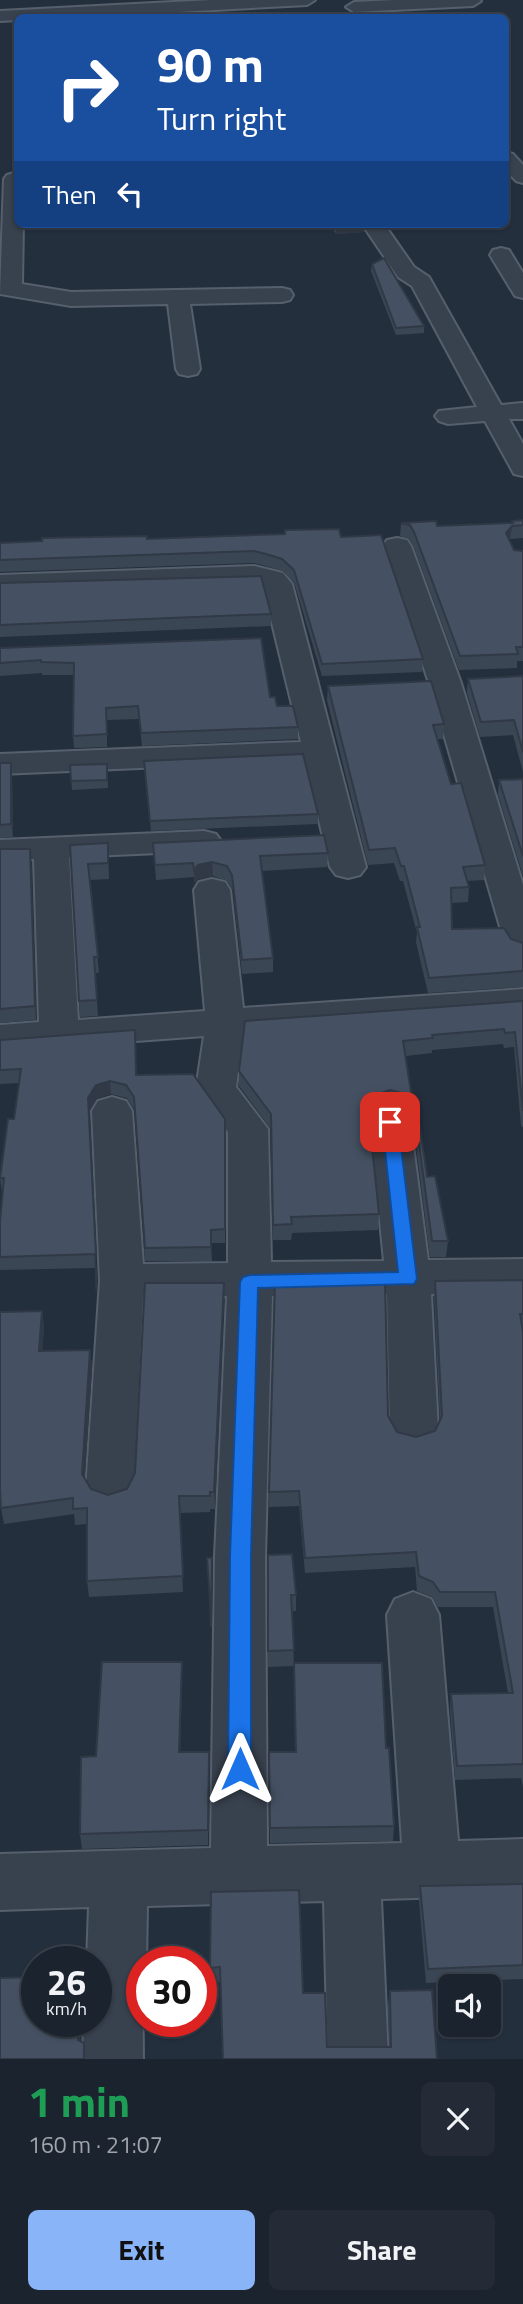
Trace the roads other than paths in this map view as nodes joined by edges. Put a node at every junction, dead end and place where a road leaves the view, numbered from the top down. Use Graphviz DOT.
graph roads {
  1 [pos="292,0"];
  2 [pos="307,0"];
  3 [pos="265,1"];
  4 [pos="473,1"];
  5 [pos="236,2"];
  6 [pos="180,3"];
  7 [pos="208,3"];
  8 [pos="150,4"];
  9 [pos="121,5"];
  10 [pos="32,7"];
  11 [pos="356,9"];
  12 [pos="88,10"];
  13 [pos="330,14"];
  14 [pos="0,16"];
  15 [pos="9,188"];
  16 [pos="7,227"];
  17 [pos="376,228"];
  18 [pos="501,255"];
  19 [pos="6,258"];
  20 [pos="5,287"];
  21 [pos="523,291"];
  22 [pos="282,295"];
  23 [pos="178,297"];
  24 [pos="188,369"];
  25 [pos="523,411"];
  26 [pos="493,413"];
  27 [pos="448,416"];
  28 [pos="523,468"];
  29 [pos="397,546"];
  30 [pos="0,584"];
  31 [pos="319,751"];
  32 [pos="0,764"];
  33 [pos="230,840"];
  34 [pos="334,847"];
  35 [pos="51,848"];
  36 [pos="0,850"];
  37 [pos="212,890"];
  38 [pos="523,944"];
  39 [pos="523,1001"];
  40 [pos="225,1022"];
  41 [pos="59,1034"];
  42 [pos="0,1038"];
  43 [pos="112,1111"];
  44 [pos="390,1122"];
  45 [pos="523,1276"];
  46 [pos="408,1279"];
  47 [pos="121,1281"];
  48 [pos="250,1282"];
  49 [pos="414,1431"];
  50 [pos="110,1489"];
  51 [pos="413,1615"];
  52 [pos="523,1867"];
  53 [pos="432,1870"];
  54 [pos="352,1872"];
  55 [pos="239,1876"];
  56 [pos="119,1879"];
  57 [pos="0,1882"];
  58 [pos="113,2059"];
  59 [pos="358,2059"];
  1 -- 2 [label="street"];
  1 -- 3 [label="street"];
  3 -- 5 [label="street"];
  4 -- 11 [label="street"];
  5 -- 7 [label="street"];
  6 -- 7 [label="street"];
  6 -- 8 [label="street"];
  8 -- 9 [label="street"];
  9 -- 12 [label="street"];
  10 -- 12 [label="street"];
  10 -- 14 [label="street"];
  11 -- 13 [label="street"];
  15 -- 16 [label="street"];
  16 -- 19 [label="street"];
  17 -- 26 [label="street"];
  18 -- 21 [label="street"];
  19 -- 20 [label="street"];
  20 -- 23 [label="street"];
  22 -- 23 [label="street"];
  23 -- 24 [label="street"];
  25 -- 26 [label="street"];
  26 -- 27 [label="street"];
  26 -- 28 [label="street"];
  29 -- 38 [label="street"];
  30 -- 31 [label="street"];
  31 -- 32 [label="street"];
  31 -- 34 [label="street"];
  33 -- 35 [label="street"];
  35 -- 36 [label="street"];
  35 -- 41 [label="street"];
  37 -- 40 [label="street"];
  39 -- 40 [label="street"];
  40 -- 41 [label="street"];
  40 -- 48 [label="street"];
  41 -- 42 [label="street"];
  43 -- 47 [label="street"];
  44 -- 46 [label="street"];
  45 -- 46 [label="street"];
  46 -- 48 [label="street"];
  46 -- 49 [label="street"];
  47 -- 48 [label="street"];
  47 -- 50 [label="street"];
  48 -- 55 [label="street"];
  51 -- 53 [label="street"];
  52 -- 53 [label="street"];
  53 -- 54 [label="street"];
  54 -- 55 [label="street"];
  54 -- 59 [label="street"];
  55 -- 56 [label="street"];
  56 -- 57 [label="street"];
  56 -- 58 [label="street"];
}
